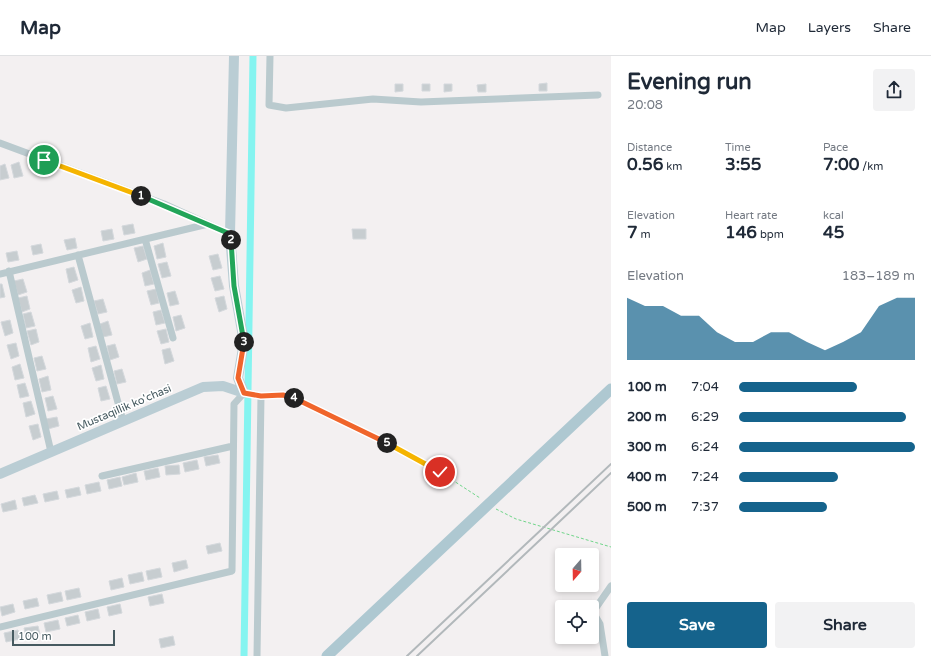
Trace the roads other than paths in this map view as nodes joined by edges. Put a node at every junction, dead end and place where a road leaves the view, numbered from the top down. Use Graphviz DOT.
graph roads {
  1 [pos="234,56"];
  2 [pos="270,56"];
  3 [pos="598,95"];
  4 [pos="0,143"];
  5 [pos="208,224"];
  6 [pos="230,234"];
  7 [pos="145,239"];
  8 [pos="78,255"];
  9 [pos="9,272"];
  10 [pos="0,274"];
  11 [pos="173,338"];
  12 [pos="611,389"];
  13 [pos="244,393"];
  14 [pos="123,421"];
  15 [pos="233,446"];
  16 [pos="51,452"];
  17 [pos="0,474"];
  18 [pos="102,476"];
  19 [pos="611,586"];
  20 [pos="0,627"];
  21 [pos="257,656"];
  22 [pos="327,656"];
  23 [pos="605,656"];
  1 -- 6 [label="street"];
  2 -- 3 [label="street"];
  4 -- 5 [label="street"];
  5 -- 6 [label="street"];
  5 -- 7 [label="street"];
  6 -- 13 [label="street"];
  7 -- 8 [label="street"];
  7 -- 11 [label="street"];
  8 -- 9 [label="street"];
  8 -- 14 [label="street"];
  9 -- 10 [label="street"];
  9 -- 16 [label="street"];
  12 -- 22 [label="main road"];
  13 -- 14 [label="street, Mustaqillik ko'chasi"];
  13 -- 15 [label="street"];
  13 -- 21 [label="street, Mustaqillik ko'chasi"];
  14 -- 16 [label="street, Mustaqillik ko'chasi"];
  15 -- 18 [label="street"];
  15 -- 20 [label="street"];
  16 -- 17 [label="street, Mustaqillik ko'chasi"];
  19 -- 23 [label="street"];
}
